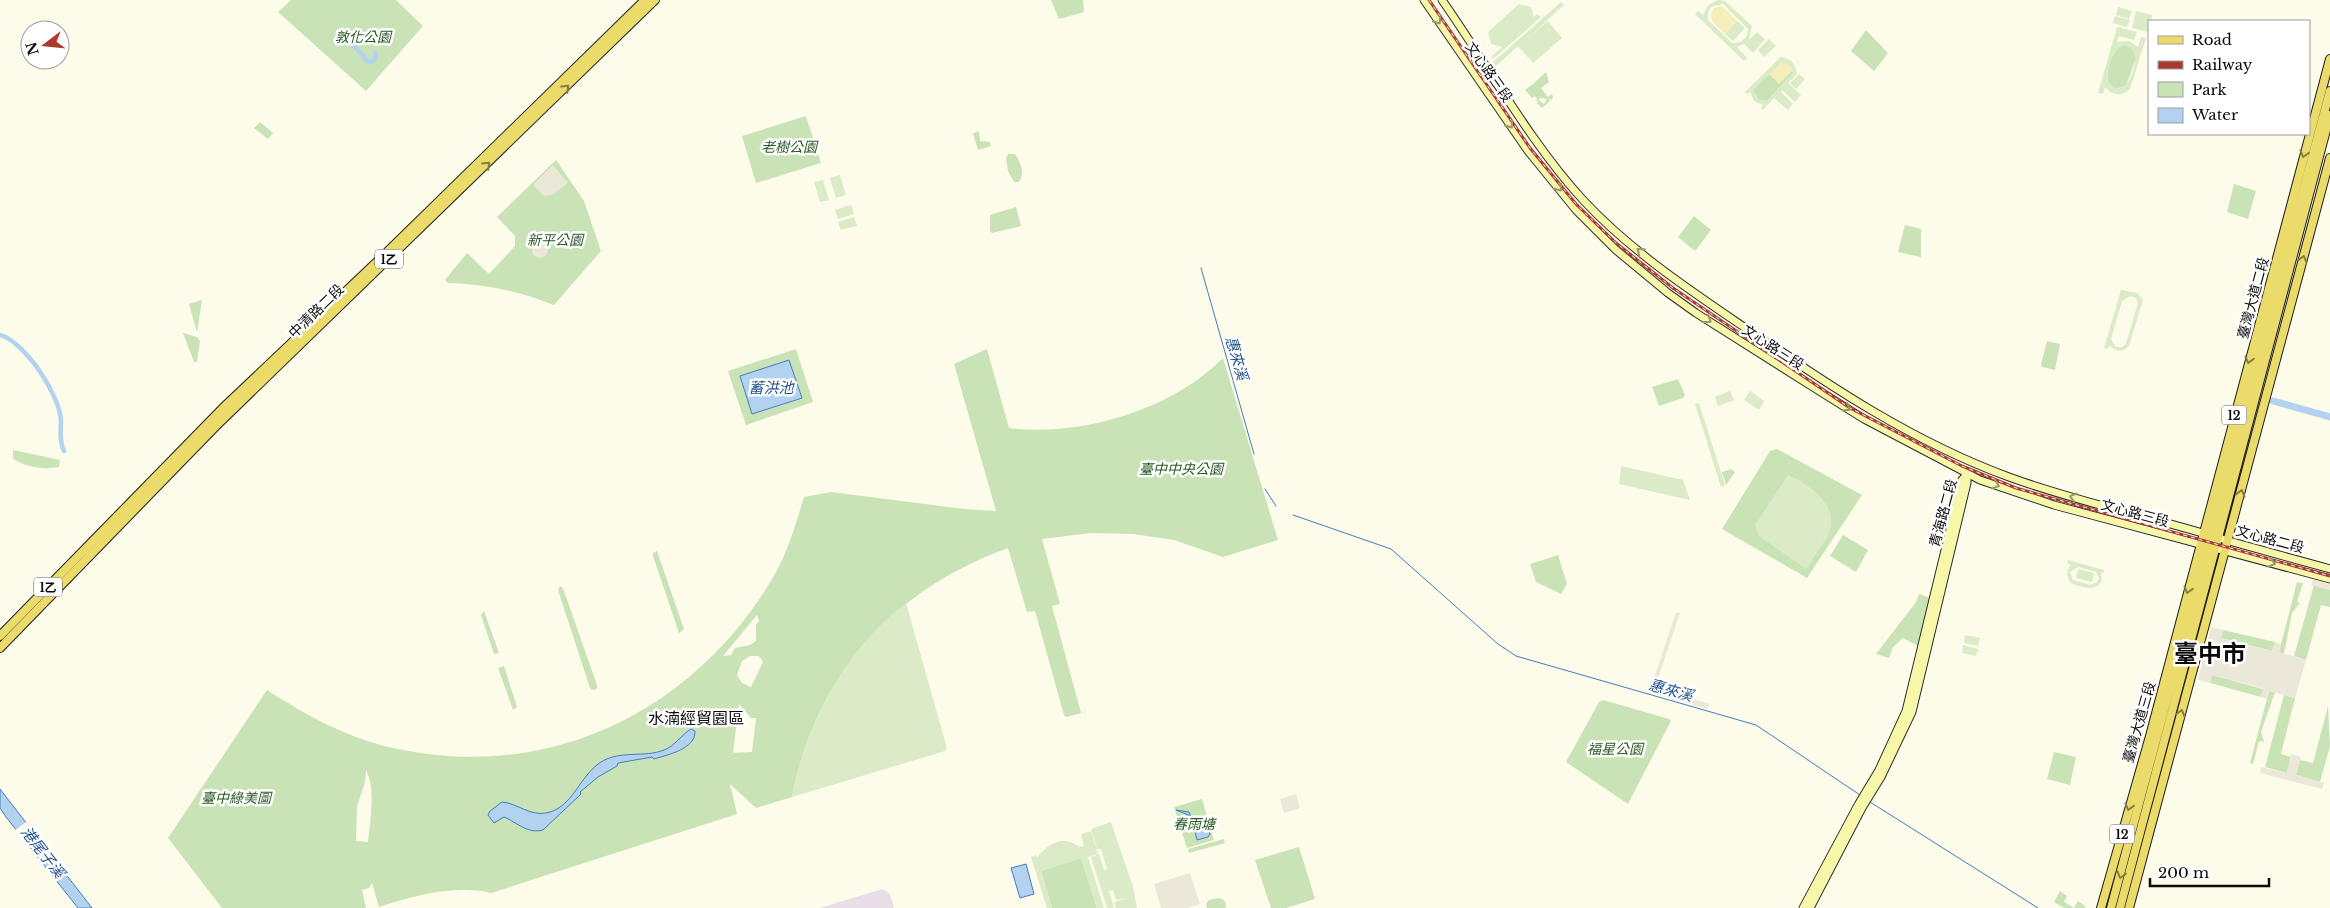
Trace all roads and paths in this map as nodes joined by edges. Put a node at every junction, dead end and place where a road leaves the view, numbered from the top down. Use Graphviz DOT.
graph roads {
  1 [pos="645,0"];
  2 [pos="655,0"];
  3 [pos="1424,0"];
  4 [pos="1442,0"];
  5 [pos="2330,59"];
  6 [pos="2330,91"];
  7 [pos="2330,116"];
  8 [pos="2330,158"];
  9 [pos="1967,474"];
  10 [pos="2211,536"];
  11 [pos="2228,540"];
  12 [pos="2208,545"];
  13 [pos="2226,550"];
  14 [pos="2330,568"];
  15 [pos="2330,579"];
  16 [pos="0,636"];
  17 [pos="0,648"];
  18 [pos="1860,806"];
  19 [pos="1803,908"];
  20 [pos="1810,908"];
  21 [pos="2101,908"];
  22 [pos="2112,908"];
  23 [pos="2120,908"];
  24 [pos="2129,908"];
  1 -- 16 [label="main road, 中清路二段 / 1乙"];
  17 -- 2 [label="main road, 中清路二段 / 1乙, one-way"];
  3 -- 9 [label="main road, 文心路三段, one-way"];
  10 -- 4 [label="main road, 文心路三段, one-way"];
  5 -- 10 [label="main road, 臺灣大道二段 / 12, one-way"];
  6 -- 10 [label="main road, 臺灣大道二段 / 12"];
  7 -- 10 [label="main road, 臺灣大道二段 / 12"];
  11 -- 8 [label="main road, 12, one-way"];
  9 -- 12 [label="main road, 文心路三段, one-way"];
  9 -- 18 [label="main road, 青海路二段"];
  10 -- 11 [label="main road, 文心路二段"];
  10 -- 12 [label="main road, 臺灣大道二段 / 12"];
  10 -- 12 [label="main road, 臺灣大道二段 / 12"];
  11 -- 13 [label="main road, 12"];
  11 -- 14 [label="main road, 文心路二段"];
  12 -- 13 [label="main road, 文心路三段"];
  12 -- 21 [label="main road, 臺灣大道三段 / 12, one-way"];
  12 -- 22 [label="main road, 臺灣大道三段 / 12, one-way"];
  12 -- 23 [label="main road, 臺灣大道三段 / 12"];
  13 -- 15 [label="main road, 文心路二段, one-way"];
  24 -- 13 [label="main road, 12, one-way"];
  18 -- 19 [label="main road"];
  18 -- 20 [label="main road"];
}
